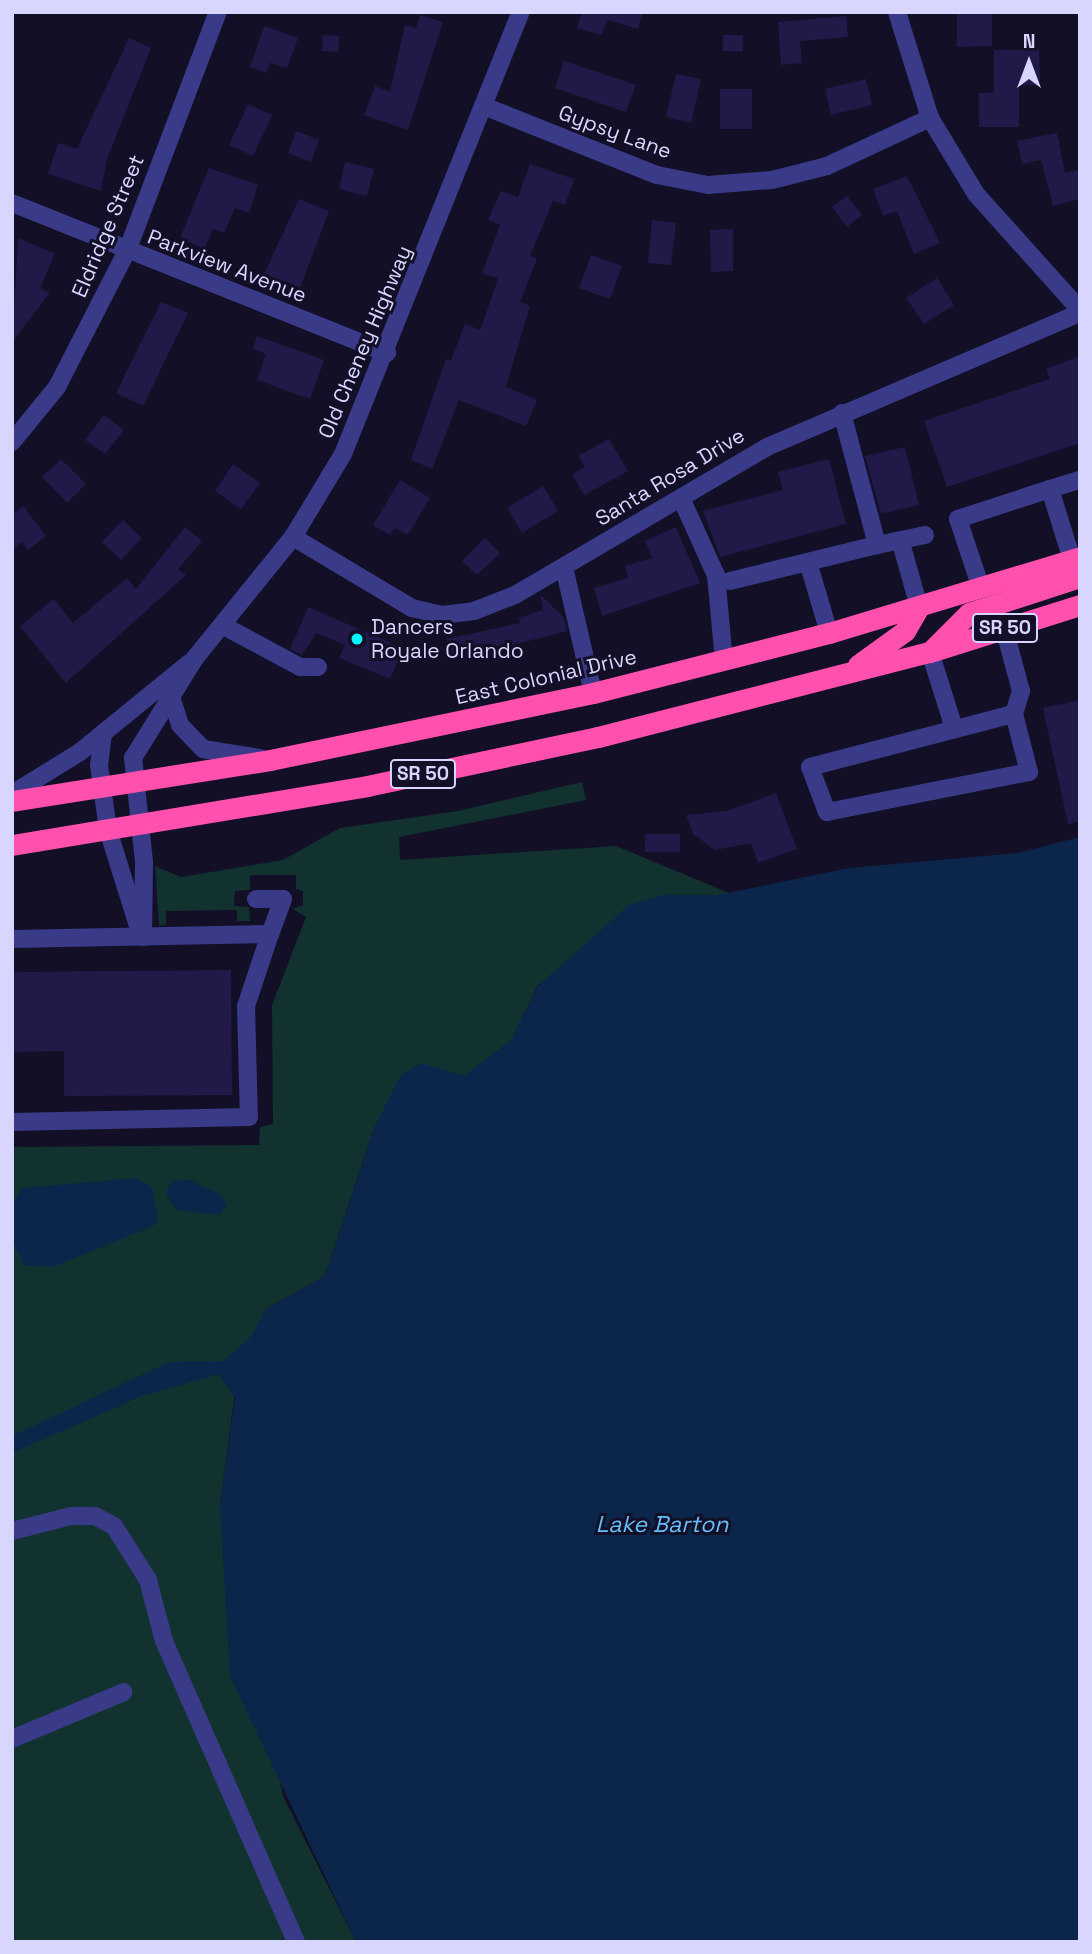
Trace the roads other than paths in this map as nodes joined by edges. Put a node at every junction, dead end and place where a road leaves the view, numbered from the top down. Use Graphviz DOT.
graph roads {
  1 [pos="218,12"];
  2 [pos="521,12"];
  3 [pos="897,12"];
  4 [pos="486,107"];
  5 [pos="930,118"];
  6 [pos="12,203"];
  7 [pos="127,251"];
  8 [pos="1080,312"];
  9 [pos="387,353"];
  10 [pos="842,413"];
  11 [pos="12,442"];
  12 [pos="1080,480"];
  13 [pos="1050,489"];
  14 [pos="681,498"];
  15 [pos="925,536"];
  16 [pos="293,537"];
  17 [pos="901,543"];
  18 [pos="877,545"];
  19 [pos="808,562"];
  20 [pos="1077,565"];
  21 [pos="564,567"];
  22 [pos="730,581"];
  23 [pos="981,588"];
  24 [pos="1080,604"];
  25 [pos="919,607"];
  26 [pos="222,625"];
  27 [pos="1004,628"];
  28 [pos="829,633"];
  29 [pos="930,652"];
  30 [pos="195,659"];
  31 [pos="724,661"];
  32 [pos="318,667"];
  33 [pos="838,677"];
  34 [pos="593,693"];
  35 [pos="172,700"];
  36 [pos="1014,714"];
  37 [pos="954,728"];
  38 [pos="103,733"];
  39 [pos="270,760"];
  40 [pos="133,781"];
  41 [pos="102,786"];
  42 [pos="12,794"];
  43 [pos="12,801"];
  44 [pos="138,825"];
  45 [pos="108,830"];
  46 [pos="12,845"];
  47 [pos="256,899"];
  48 [pos="270,934"];
  49 [pos="143,937"];
  50 [pos="12,939"];
  51 [pos="12,1122"];
  52 [pos="12,1531"];
  53 [pos="124,1692"];
  54 [pos="12,1740"];
  55 [pos="296,1942"];
  1 -- 7 [label="street, Eldridge Street"];
  2 -- 4 [label="street, Old Cheney Highway"];
  3 -- 5 [label="street"];
  4 -- 5 [label="street, Gypsy Lane"];
  4 -- 9 [label="street, Old Cheney Highway"];
  5 -- 8 [label="street"];
  6 -- 7 [label="street, Parkview Avenue"];
  7 -- 9 [label="street, Parkview Avenue"];
  7 -- 11 [label="street, Eldridge Street"];
  8 -- 10 [label="street, Santa Rosa Drive"];
  9 -- 16 [label="street, Old Cheney Highway"];
  10 -- 14 [label="street, Santa Rosa Drive"];
  10 -- 18 [label="street"];
  12 -- 13 [label="street"];
  13 -- 20 [label="street"];
  13 -- 23 [label="street"];
  14 -- 21 [label="street, Santa Rosa Drive"];
  14 -- 31 [label="street"];
  15 -- 17 [label="street"];
  16 -- 21 [label="street, Santa Rosa Drive"];
  16 -- 26 [label="street, Old Cheney Highway"];
  17 -- 18 [label="street"];
  17 -- 25 [label="street"];
  18 -- 19 [label="street"];
  19 -- 22 [label="street"];
  19 -- 28 [label="street"];
  20 -- 23 [label="highway, East Colonial Drive / SR 50"];
  20 -- 29 [label="highway"];
  21 -- 34 [label="street"];
  23 -- 25 [label="highway, East Colonial Drive / SR 50"];
  24 -- 27 [label="highway, SR 50"];
  25 -- 28 [label="highway, East Colonial Drive / SR 50"];
  25 -- 33 [label="highway"];
  26 -- 30 [label="street, Old Cheney Highway"];
  26 -- 32 [label="street"];
  27 -- 29 [label="highway, SR 50"];
  27 -- 36 [label="street"];
  28 -- 31 [label="highway, East Colonial Drive / SR 50"];
  29 -- 33 [label="highway, SR 50"];
  29 -- 37 [label="street"];
  30 -- 35 [label="street, Old Cheney Highway"];
  30 -- 38 [label="street, Old Cheney Highway"];
  31 -- 34 [label="highway, East Colonial Drive / SR 50"];
  33 -- 44 [label="highway, SR 50"];
  34 -- 39 [label="highway, East Colonial Drive / SR 50"];
  35 -- 39 [label="street"];
  35 -- 40 [label="street, Old Cheney Highway"];
  36 -- 37 [label="street"];
  36 -- 37 [label="street"];
  38 -- 41 [label="street"];
  38 -- 42 [label="street, Old Cheney Highway"];
  39 -- 40 [label="highway, East Colonial Drive / SR 50"];
  40 -- 41 [label="highway, East Colonial Drive / SR 50"];
  40 -- 44 [label="street, Old Cheney Highway"];
  41 -- 43 [label="highway, East Colonial Drive / SR 50"];
  41 -- 45 [label="street"];
  44 -- 45 [label="highway, SR 50"];
  44 -- 49 [label="street, Old Cheney Highway"];
  45 -- 46 [label="highway, SR 50"];
  45 -- 49 [label="street"];
  47 -- 48 [label="street"];
  48 -- 49 [label="street"];
  48 -- 51 [label="street"];
  49 -- 50 [label="street"];
  52 -- 55 [label="street"];
  53 -- 54 [label="street"];
}
